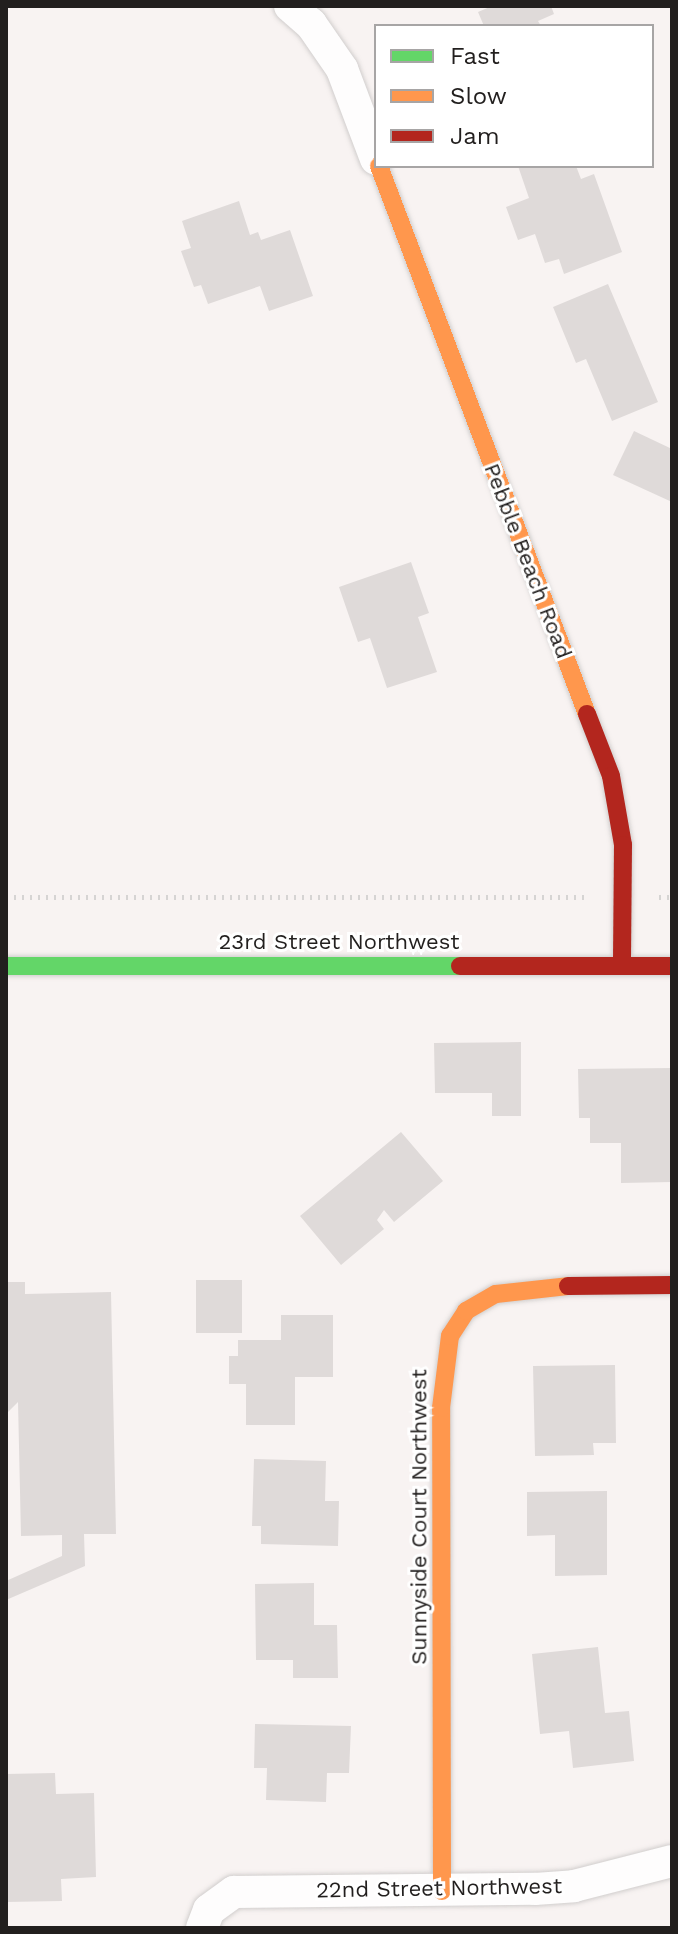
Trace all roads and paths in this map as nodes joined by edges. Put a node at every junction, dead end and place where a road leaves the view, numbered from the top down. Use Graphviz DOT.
graph roads {
  1 [pos="290,6"];
  2 [pos="374,154"];
  3 [pos="380,168"];
  4 [pos="6,897"];
  5 [pos="623,897"];
  6 [pos="672,897"];
  7 [pos="6,966"];
  8 [pos="622,966"];
  9 [pos="672,966"];
  10 [pos="672,1285"];
  11 [pos="672,1861"];
  12 [pos="442,1891"];
  13 [pos="206,1919"];
  1 -- 2 [label="street"];
  3 -- 5 [label="street, Pebble Beach Road"];
  4 -- 5 [label="path"];
  5 -- 6 [label="path"];
  5 -- 8 [label="street, Pebble Beach Road"];
  7 -- 8 [label="street, 23rd Street Northwest"];
  8 -- 9 [label="street, 23rd Street Northwest"];
  10 -- 12 [label="street, Sunnyside Court Northwest"];
  11 -- 12 [label="street, 22nd Street Northwest"];
  12 -- 13 [label="street, 22nd Street Northwest"];
}
